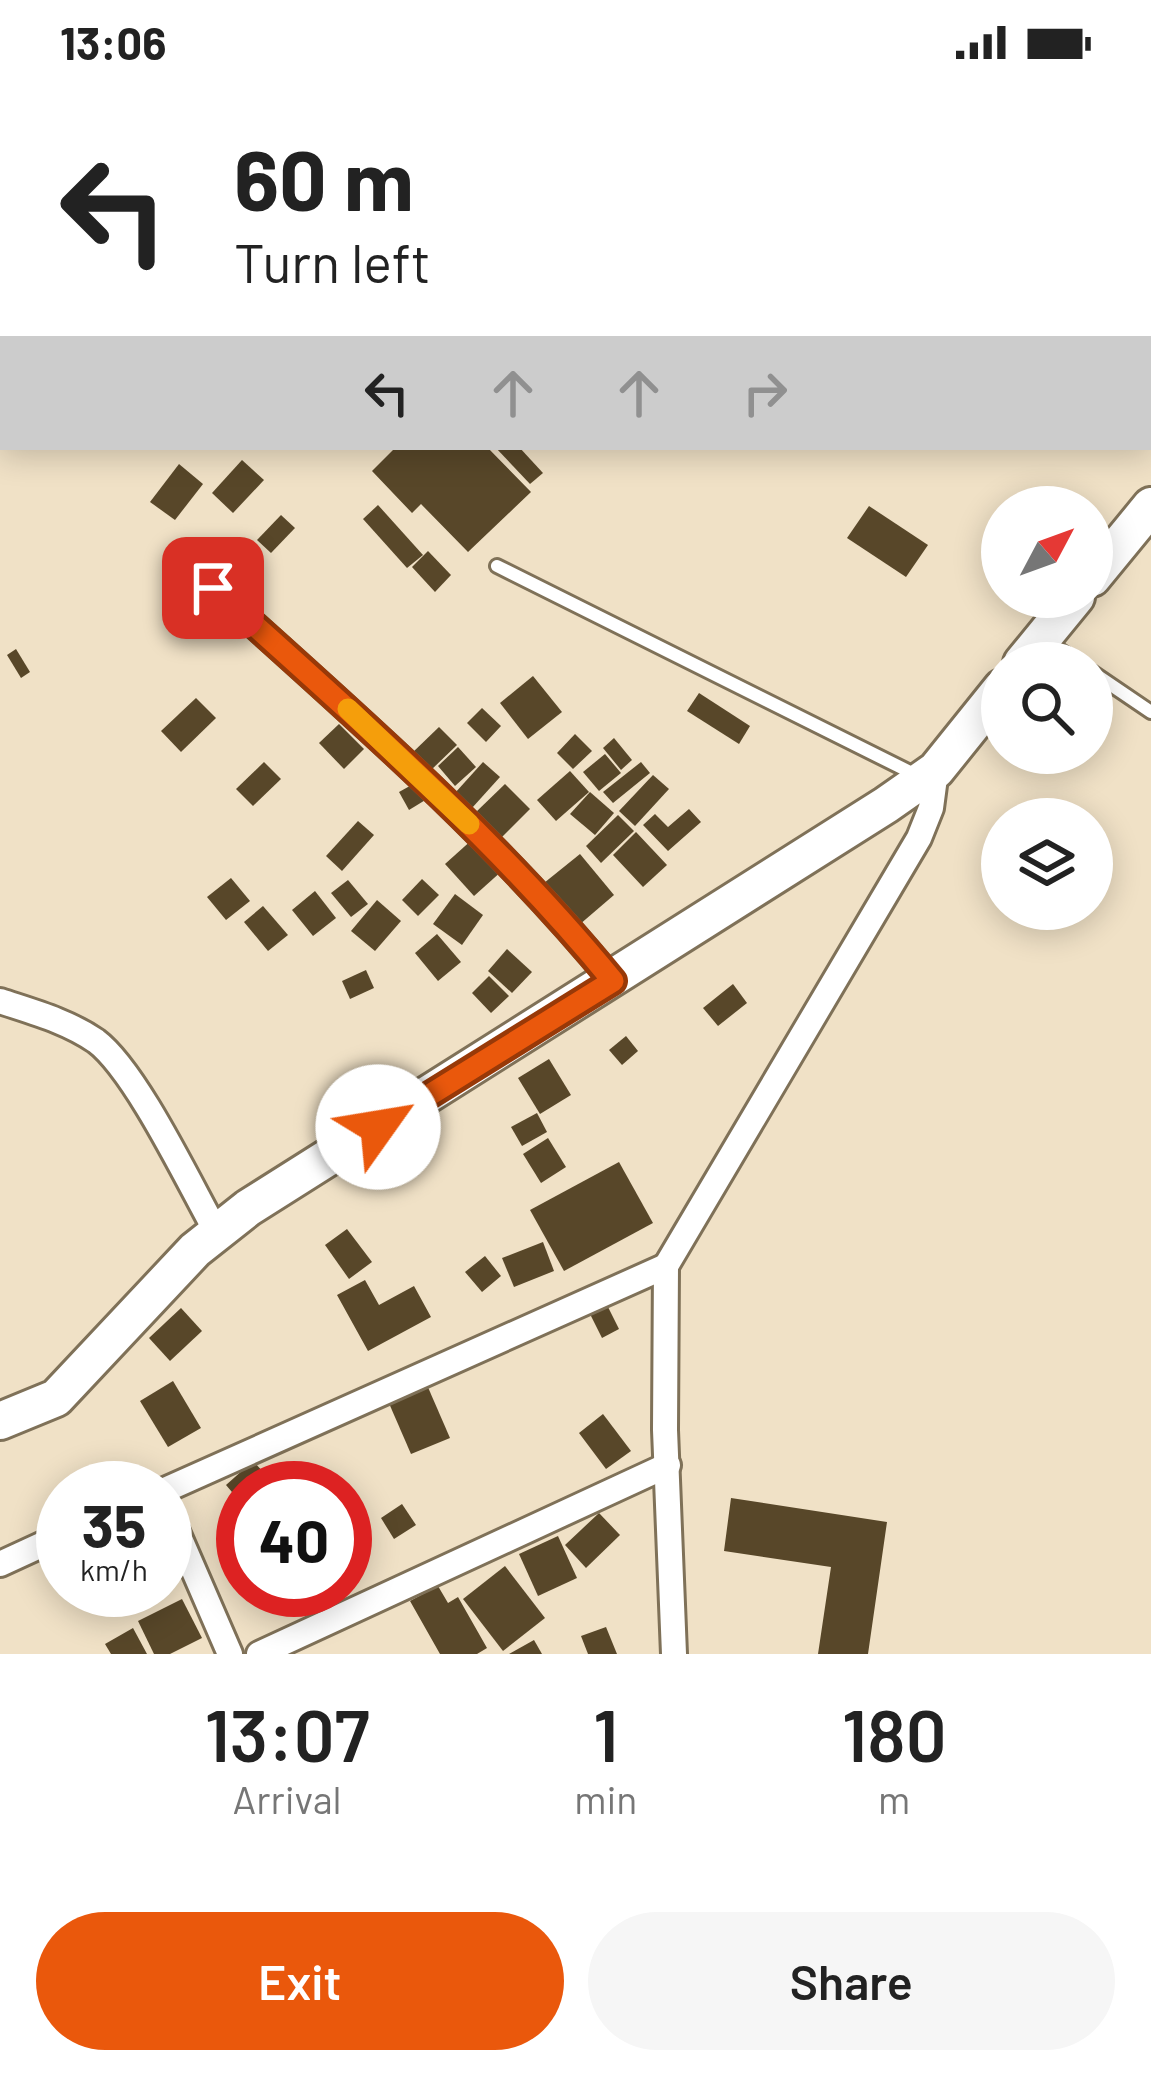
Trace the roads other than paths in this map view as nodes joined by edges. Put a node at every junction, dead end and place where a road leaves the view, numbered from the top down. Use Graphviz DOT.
graph roads {
  1 [pos="1151,506"];
  2 [pos="1113,552"];
  3 [pos="496,566"];
  4 [pos="213,588"];
  5 [pos="1059,618"];
  6 [pos="1039,642"];
  7 [pos="1113,686"];
  8 [pos="1151,712"];
  9 [pos="981,713"];
  10 [pos="929,775"];
  11 [pos="613,981"];
  12 [pos="0,1001"];
  13 [pos="217,1233"];
  14 [pos="666,1265"];
  15 [pos="0,1421"];
  16 [pos="668,1465"];
  17 [pos="192,1478"];
  18 [pos="36,1547"];
  19 [pos="0,1564"];
  20 [pos="192,1566"];
  21 [pos="230,1654"];
  22 [pos="259,1654"];
  23 [pos="674,1654"];
  1 -- 2 [label="street"];
  3 -- 10 [label="lane"];
  4 -- 11 [label="street"];
  5 -- 6 [label="street"];
  7 -- 8 [label="lane"];
  9 -- 10 [label="street"];
  10 -- 11 [label="street"];
  10 -- 14 [label="street"];
  11 -- 13 [label="street"];
  12 -- 13 [label="street"];
  13 -- 15 [label="street"];
  14 -- 16 [label="street"];
  14 -- 17 [label="street"];
  16 -- 22 [label="street"];
  16 -- 23 [label="street"];
  18 -- 19 [label="street"];
  20 -- 21 [label="street"];
}
